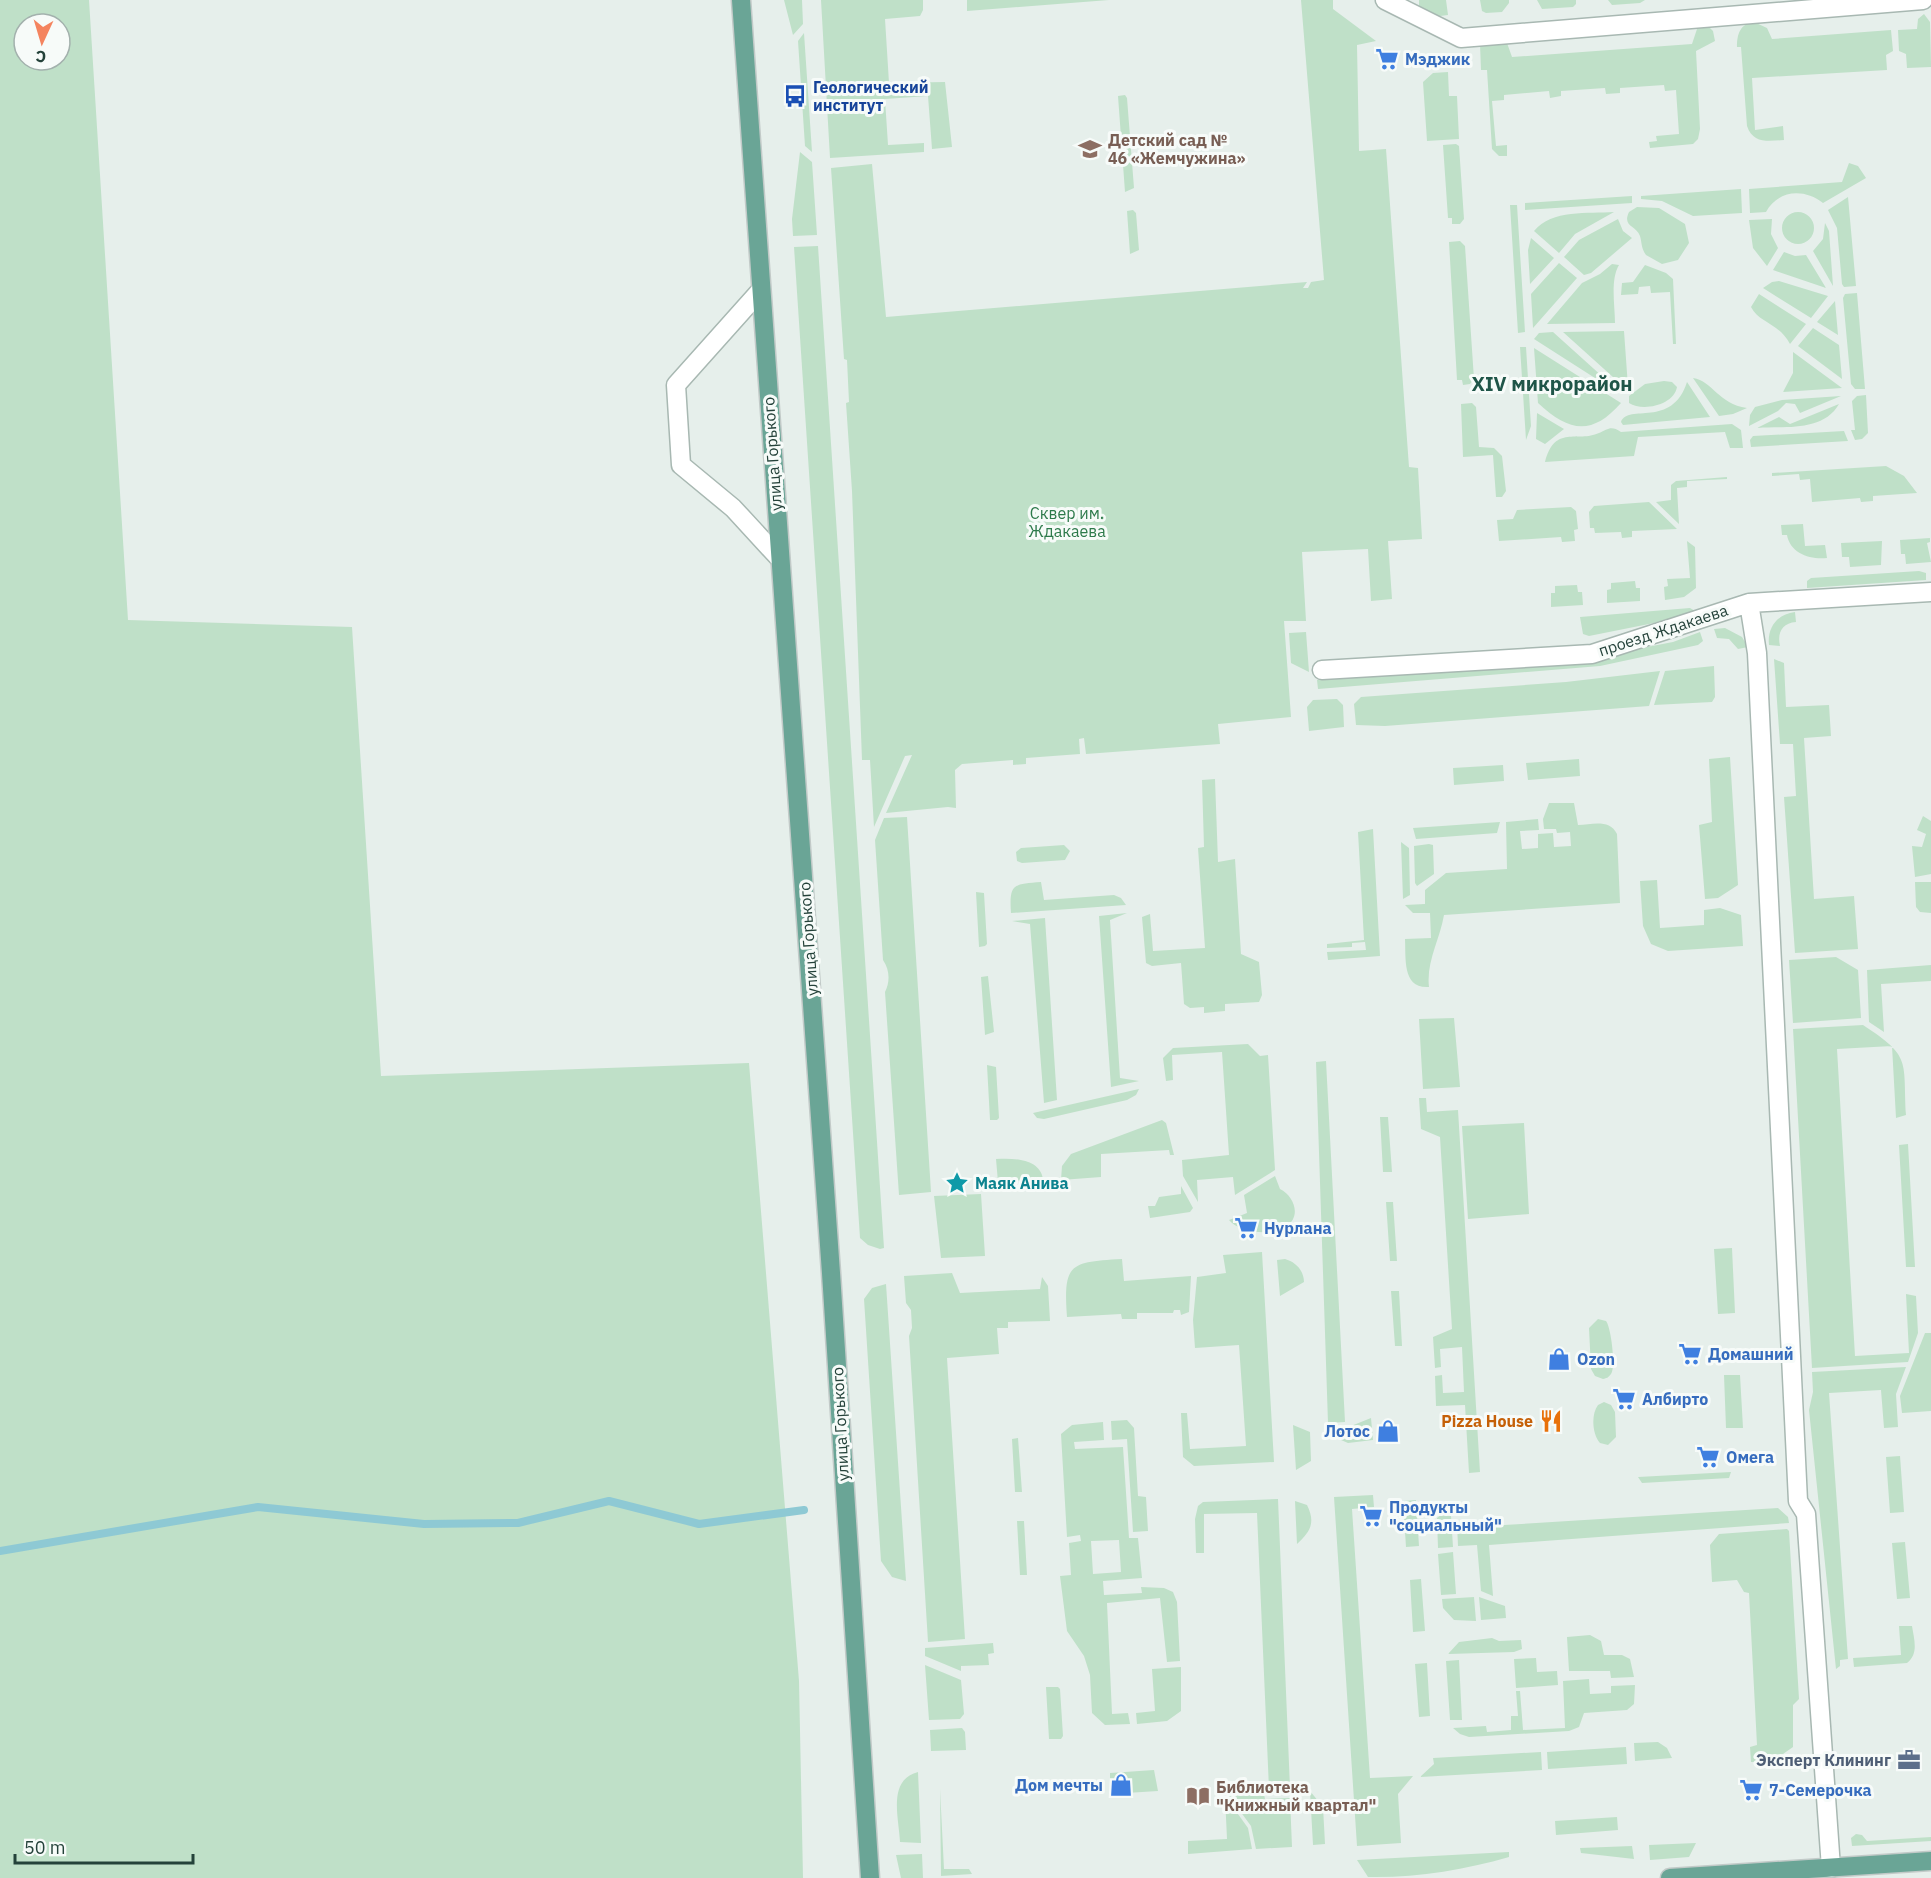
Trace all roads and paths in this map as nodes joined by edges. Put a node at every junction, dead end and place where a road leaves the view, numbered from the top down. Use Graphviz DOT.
graph roads {
  1 [pos="741,0"];
  2 [pos="1385,0"];
  3 [pos="1923,0"];
  4 [pos="760,291"];
  5 [pos="780,559"];
  6 [pos="1931,592"];
  7 [pos="1749,603"];
  8 [pos="1322,670"];
  9 [pos="1931,1861"];
  10 [pos="1831,1868"];
  11 [pos="870,1878"];
  12 [pos="1670,1878"];
  1 -- 4 [label="main road, улица Горького"];
  2 -- 3 [label="street"];
  4 -- 5 [label="main road, улица Горького"];
  4 -- 5 [label="street"];
  5 -- 11 [label="main road, улица Горького"];
  6 -- 7 [label="street, проезд Ждакаева"];
  7 -- 8 [label="street, проезд Ждакаева"];
  7 -- 10 [label="street"];
  9 -- 10 [label="main road"];
  10 -- 12 [label="main road"];
}
